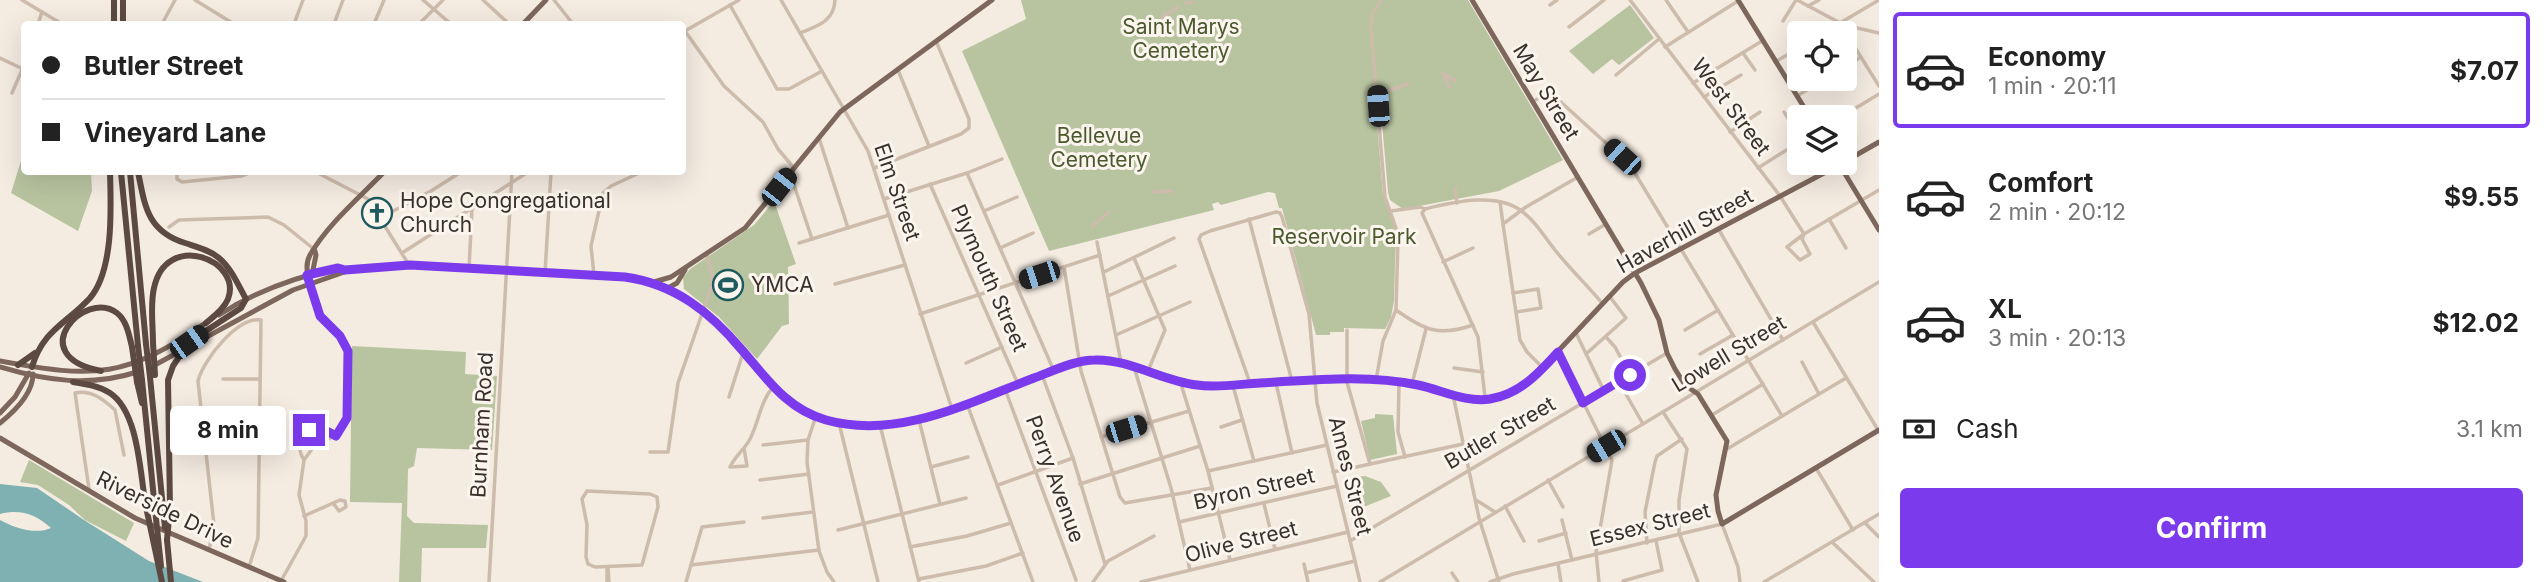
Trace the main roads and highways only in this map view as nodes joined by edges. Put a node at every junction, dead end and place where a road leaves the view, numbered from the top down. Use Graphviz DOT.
graph roads {
  1 [pos="114,0"];
  2 [pos="123,0"];
  3 [pos="992,0"];
  4 [pos="1472,0"];
  5 [pos="543,1"];
  6 [pos="1738,1"];
  7 [pos="114,21"];
  8 [pos="122,21"];
  9 [pos="526,21"];
  10 [pos="1803,105"];
  11 [pos="1879,142"];
  12 [pos="1857,154"];
  13 [pos="110,175"];
  14 [pos="121,175"];
  15 [pos="130,175"];
  16 [pos="139,175"];
  17 [pos="381,175"];
  18 [pos="1819,175"];
  19 [pos="1847,175"];
  20 [pos="1879,230"];
  21 [pos="687,268"];
  22 [pos="345,270"];
  23 [pos="1635,273"];
  24 [pos="309,274"];
  25 [pos="671,277"];
  26 [pos="680,278"];
  27 [pos="310,282"];
  28 [pos="650,282"];
  29 [pos="668,288"];
  30 [pos="683,296"];
  31 [pos="246,299"];
  32 [pos="206,323"];
  33 [pos="149,343"];
  34 [pos="135,347"];
  35 [pos="186,348"];
  36 [pos="36,352"];
  37 [pos="0,364"];
  38 [pos="18,365"];
  39 [pos="32,367"];
  40 [pos="101,371"];
  41 [pos="31,376"];
  42 [pos="73,382"];
  43 [pos="0,413"];
  44 [pos="0,423"];
  45 [pos="1879,430"];
  46 [pos="0,438"];
  47 [pos="167,508"];
  48 [pos="1722,524"];
  49 [pos="283,581"];
  50 [pos="162,582"];
  51 [pos="171,582"];
  1 -- 7 [label="highway"];
  2 -- 8 [label="highway"];
  3 -- 21 [label="main road"];
  4 -- 23 [label="main road, May Street"];
  5 -- 9 [label="main road"];
  6 -- 10 [label="main road"];
  11 -- 12 [label="main road, Haverhill Street"];
  13 -- 36 [label="highway"];
  14 -- 34 [label="highway"];
  15 -- 33 [label="highway"];
  16 -- 31 [label="highway"];
  17 -- 24 [label="main road"];
  18 -- 23 [label="main road, Haverhill Street"];
  19 -- 20 [label="main road"];
  21 -- 25 [label="main road"];
  21 -- 26 [label="main road"];
  22 -- 24 [label="main road, Haverhill Street"];
  22 -- 27 [label="main road, Haverhill Street"];
  22 -- 28 [label="main road, Haverhill Street"];
  23 -- 30 [label="main road, Haverhill Street"];
  23 -- 48 [label="main road, May Street"];
  24 -- 27 [label="main road"];
  24 -- 31 [label="main road"];
  25 -- 28 [label="main road"];
  25 -- 29 [label="main road"];
  26 -- 29 [label="main road"];
  26 -- 30 [label="main road"];
  27 -- 35 [label="main road"];
  28 -- 29 [label="main road, Haverhill Street"];
  29 -- 30 [label="main road, Haverhill Street"];
  31 -- 32 [label="main road"];
  31 -- 35 [label="highway"];
  32 -- 33 [label="highway"];
  32 -- 40 [label="main road"];
  33 -- 47 [label="highway, bridge"];
  34 -- 40 [label="highway"];
  34 -- 50 [label="highway, bridge"];
  35 -- 42 [label="main road"];
  35 -- 47 [label="highway"];
  36 -- 38 [label="highway"];
  36 -- 39 [label="highway"];
  37 -- 38 [label="main road"];
  37 -- 41 [label="main road"];
  38 -- 39 [label="main road"];
  39 -- 40 [label="main road"];
  39 -- 41 [label="main road"];
  41 -- 42 [label="main road"];
  41 -- 43 [label="main road"];
  41 -- 44 [label="main road"];
  42 -- 50 [label="highway, bridge"];
  45 -- 48 [label="main road, Essex Street"];
  46 -- 49 [label="main road, Riverside Drive"];
  47 -- 51 [label="highway, bridge"];
}
